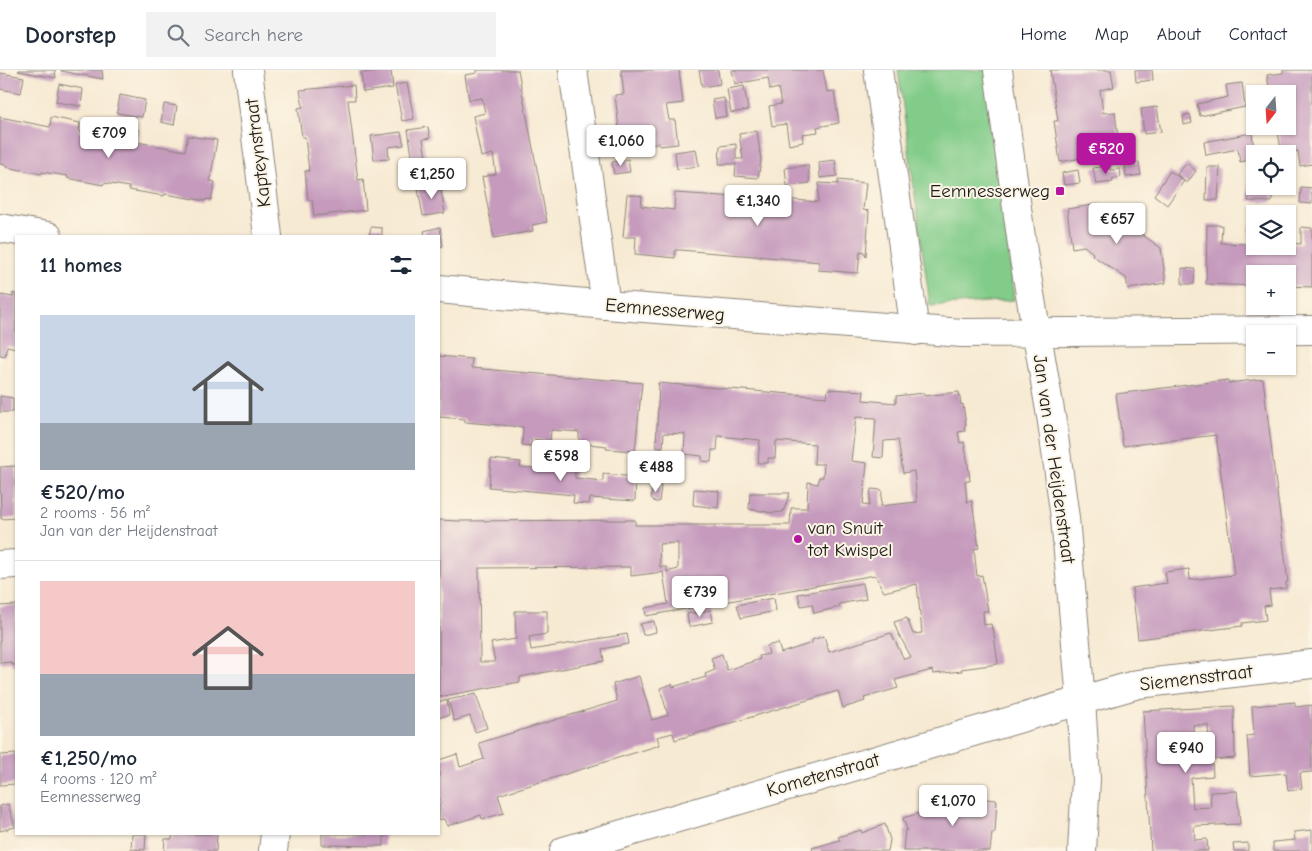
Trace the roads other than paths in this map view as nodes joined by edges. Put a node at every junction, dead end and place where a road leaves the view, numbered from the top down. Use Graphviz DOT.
graph roads {
  1 [pos="248,70"];
  2 [pos="573,70"];
  3 [pos="878,70"];
  4 [pos="998,70"];
  5 [pos="0,228"];
  6 [pos="42,235"];
  7 [pos="268,235"];
  8 [pos="440,289"];
  9 [pos="606,305"];
  10 [pos="1312,330"];
  11 [pos="916,331"];
  12 [pos="1036,333"];
  13 [pos="15,564"];
  14 [pos="0,565"];
  15 [pos="1312,664"];
  16 [pos="1081,700"];
  17 [pos="275,835"];
  18 [pos="273,851"];
  19 [pos="564,851"];
  20 [pos="1082,851"];
  1 -- 7 [label="street, Kapteynstraat"];
  2 -- 9 [label="street"];
  3 -- 11 [label="street"];
  4 -- 12 [label="street, Jan van der Heijdenstraat"];
  5 -- 6 [label="street"];
  8 -- 9 [label="street, Eemnesserweg"];
  9 -- 11 [label="street, Eemnesserweg"];
  10 -- 12 [label="street, Eemnesserweg"];
  11 -- 12 [label="street, Eemnesserweg"];
  12 -- 16 [label="street, Jan van der Heijdenstraat"];
  13 -- 14 [label="street"];
  15 -- 16 [label="street, Siemensstraat"];
  16 -- 19 [label="street, Kometenstraat"];
  16 -- 20 [label="street, Jan van der Heijdenstraat"];
  17 -- 18 [label="street"];
}
